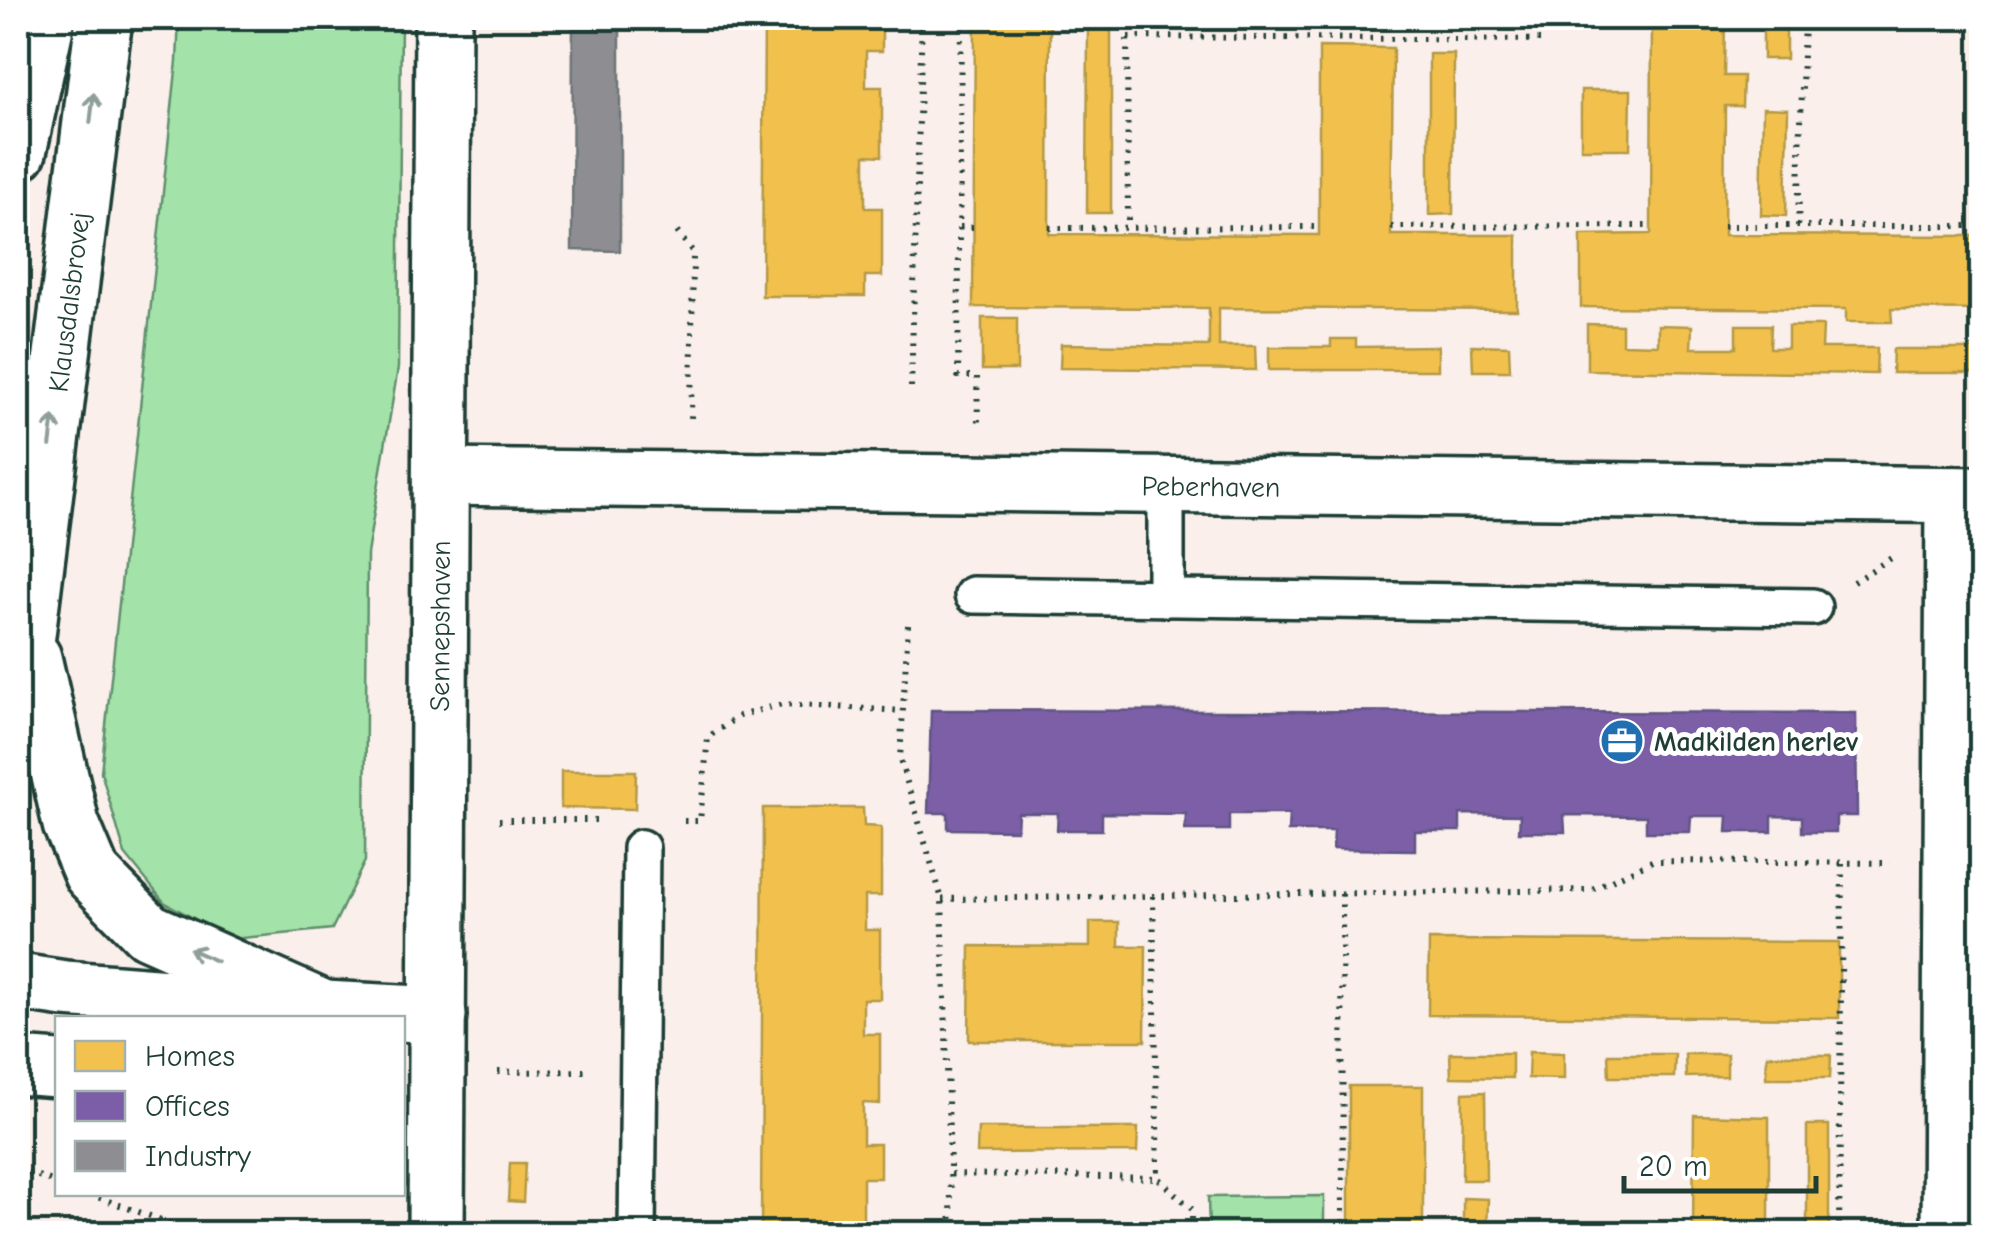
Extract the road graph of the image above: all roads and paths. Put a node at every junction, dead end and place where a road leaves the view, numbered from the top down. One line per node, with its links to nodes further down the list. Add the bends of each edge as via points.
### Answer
1 (48, 18): 10 (street)
2 (104, 18): 32 (street, Klausdalsbrovej, one-way to 2)
3 (442, 18): 23 (street, Sennepshaven)
4 (922, 18): 22 (path)
5 (960, 18): 16 (path)
6 (1128, 18): 8 (path)
7 (1804, 18): 14 (path)
8 (1128, 38): 9 (path); 20 (path)
9 (1548, 40)
10 (18, 152)
11 (1318, 226): 20 (path)
12 (1651, 226): 18 (path)
13 (1724, 226): 14 (path)
14 (1798, 226): 15 (path)
15 (1982, 226)
16 (960, 227): 17 (path); 25 (path, via 958,376 978,376)
17 (974, 227)
18 (1392, 227)
19 (1048, 228): 20 (path)
20 (1128, 228)
21 (677, 232): 24 (path, via 694,252)
22 (910, 387)
23 (441, 477): 24 (street, Peberhaven); 35 (street, Sennepshaven)
24 (690, 480): 25 (street, Peberhaven)
25 (979, 483): 26 (street, Peberhaven)
26 (1166, 486): 27 (street, Peberhaven); 29 (lane)
27 (1963, 503): 30 (path); 51 (street)
28 (973, 595): 29 (lane)
29 (1166, 598): 30 (lane)
30 (1813, 607)
31 (908, 625): 34 (path)
32 (27, 632): 33 (street, Klausdalsbrovej); 45 (street, one-way to 32, via 148,931 92,874 71,824)
33 (18, 707)
34 (903, 711): 37 (path, via 782,704 739,716 708,738 700,821); 43 (path, via 900,760)
35 (439, 819): 36 (path); 46 (street, Sennepshaven)
36 (609, 820)
37 (682, 821)
38 (641, 848): 49 (lane)
39 (1842, 863): 40 (path); 41 (path, via 1652,861 1590,890); 63 (path)
40 (1892, 863)
41 (1342, 894): 42 (path); 62 (path)
42 (1153, 896): 43 (path); 54 (path)
43 (942, 899): 53 (path)
44 (18, 982): 45 (street)
45 (324, 1010): 46 (street)
46 (438, 1015): 50 (street, Sennepshaven)
47 (18, 1066): 48 (street)
48 (55, 1069)
49 (638, 1071): 50 (path); 59 (lane)
50 (425, 1090): 58 (street, Sennepshaven)
51 (1966, 1160): 64 (street)
52 (18, 1169): 55 (path)
53 (951, 1174): 54 (path); 60 (path)
54 (1158, 1178): 61 (path, via 1192,1210)
55 (55, 1181)
56 (96, 1196): 57 (path)
57 (200, 1234)
58 (436, 1234)
59 (637, 1234)
60 (952, 1234)
61 (1192, 1234)
62 (1343, 1234)
63 (1840, 1234)
64 (1950, 1234)

